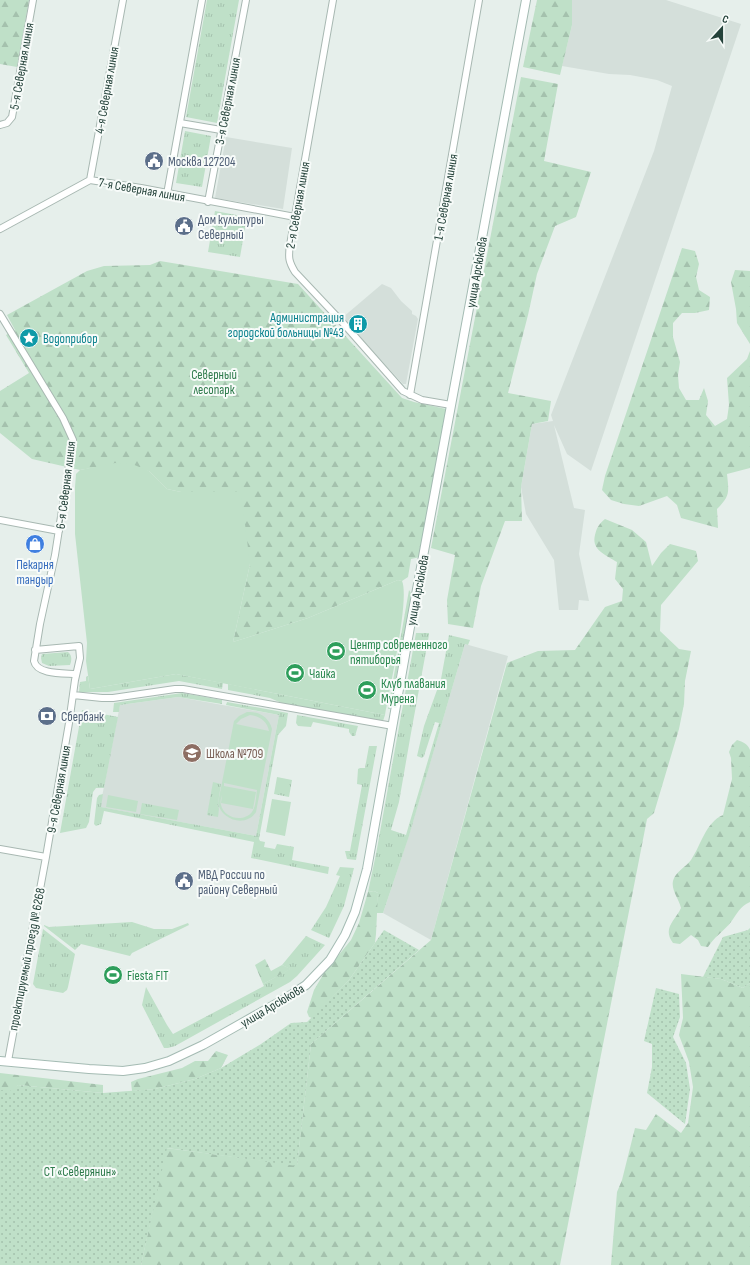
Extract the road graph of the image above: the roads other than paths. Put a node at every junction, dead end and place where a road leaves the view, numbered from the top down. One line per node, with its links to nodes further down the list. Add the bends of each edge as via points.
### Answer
1 (33, 0): 9 (street, 5-я Северная линия, via 12,117 7,124)
2 (123, 0): 11 (street, 4-я Северная линия)
3 (202, 0): 8 (street)
4 (246, 0): 10 (street, 3-я Северная линия)
5 (333, 0): 14 (street, 2-я Северная линия)
6 (479, 0): 17 (street, 1-я Северная линия)
7 (526, 0): 18 (street, улица Арсюкова)
8 (180, 123): 10 (street); 12 (street)
9 (0, 125)
10 (221, 130): 13 (street, 3-я Северная линия)
11 (90, 180): 12 (street, 7-я Северная линия); 15 (street, 7-я Северная линия)
12 (167, 194): 13 (street, 7-я Северная линия)
13 (208, 202): 14 (street, 7-я Северная линия)
14 (294, 217): 17 (street, 2-я Северная линия, via 288,256 295,272 402,391)
15 (0, 229)
16 (0, 314): 20 (street, 6-я Северная линия, via 63,418 73,440)
17 (410, 395): 18 (street, 2-я Северная линия, via 422,400)
18 (451, 405): 24 (street, улица Арсюкова)
19 (0, 520): 20 (street)
20 (59, 530): 21 (street, 6-я Северная линия)
21 (35, 650): 22 (street, 6-я Северная линия, via 34,661 38,669); 22 (street, via 79,646 80,658)
22 (76, 674): 23 (street, 9-я Северная линия)
23 (73, 695): 24 (street, via 113,698 183,689); 26 (street, 9-я Северная линия)
24 (393, 726): 27 (street, улица Арсюкова, via 367,868 355,912 339,947 306,985 288,998 203,1045 158,1065 135,1070 107,1071)
25 (0, 849): 26 (street)
26 (46, 857): 27 (street, проектируемый проезд № 6268)
27 (4, 1061)

